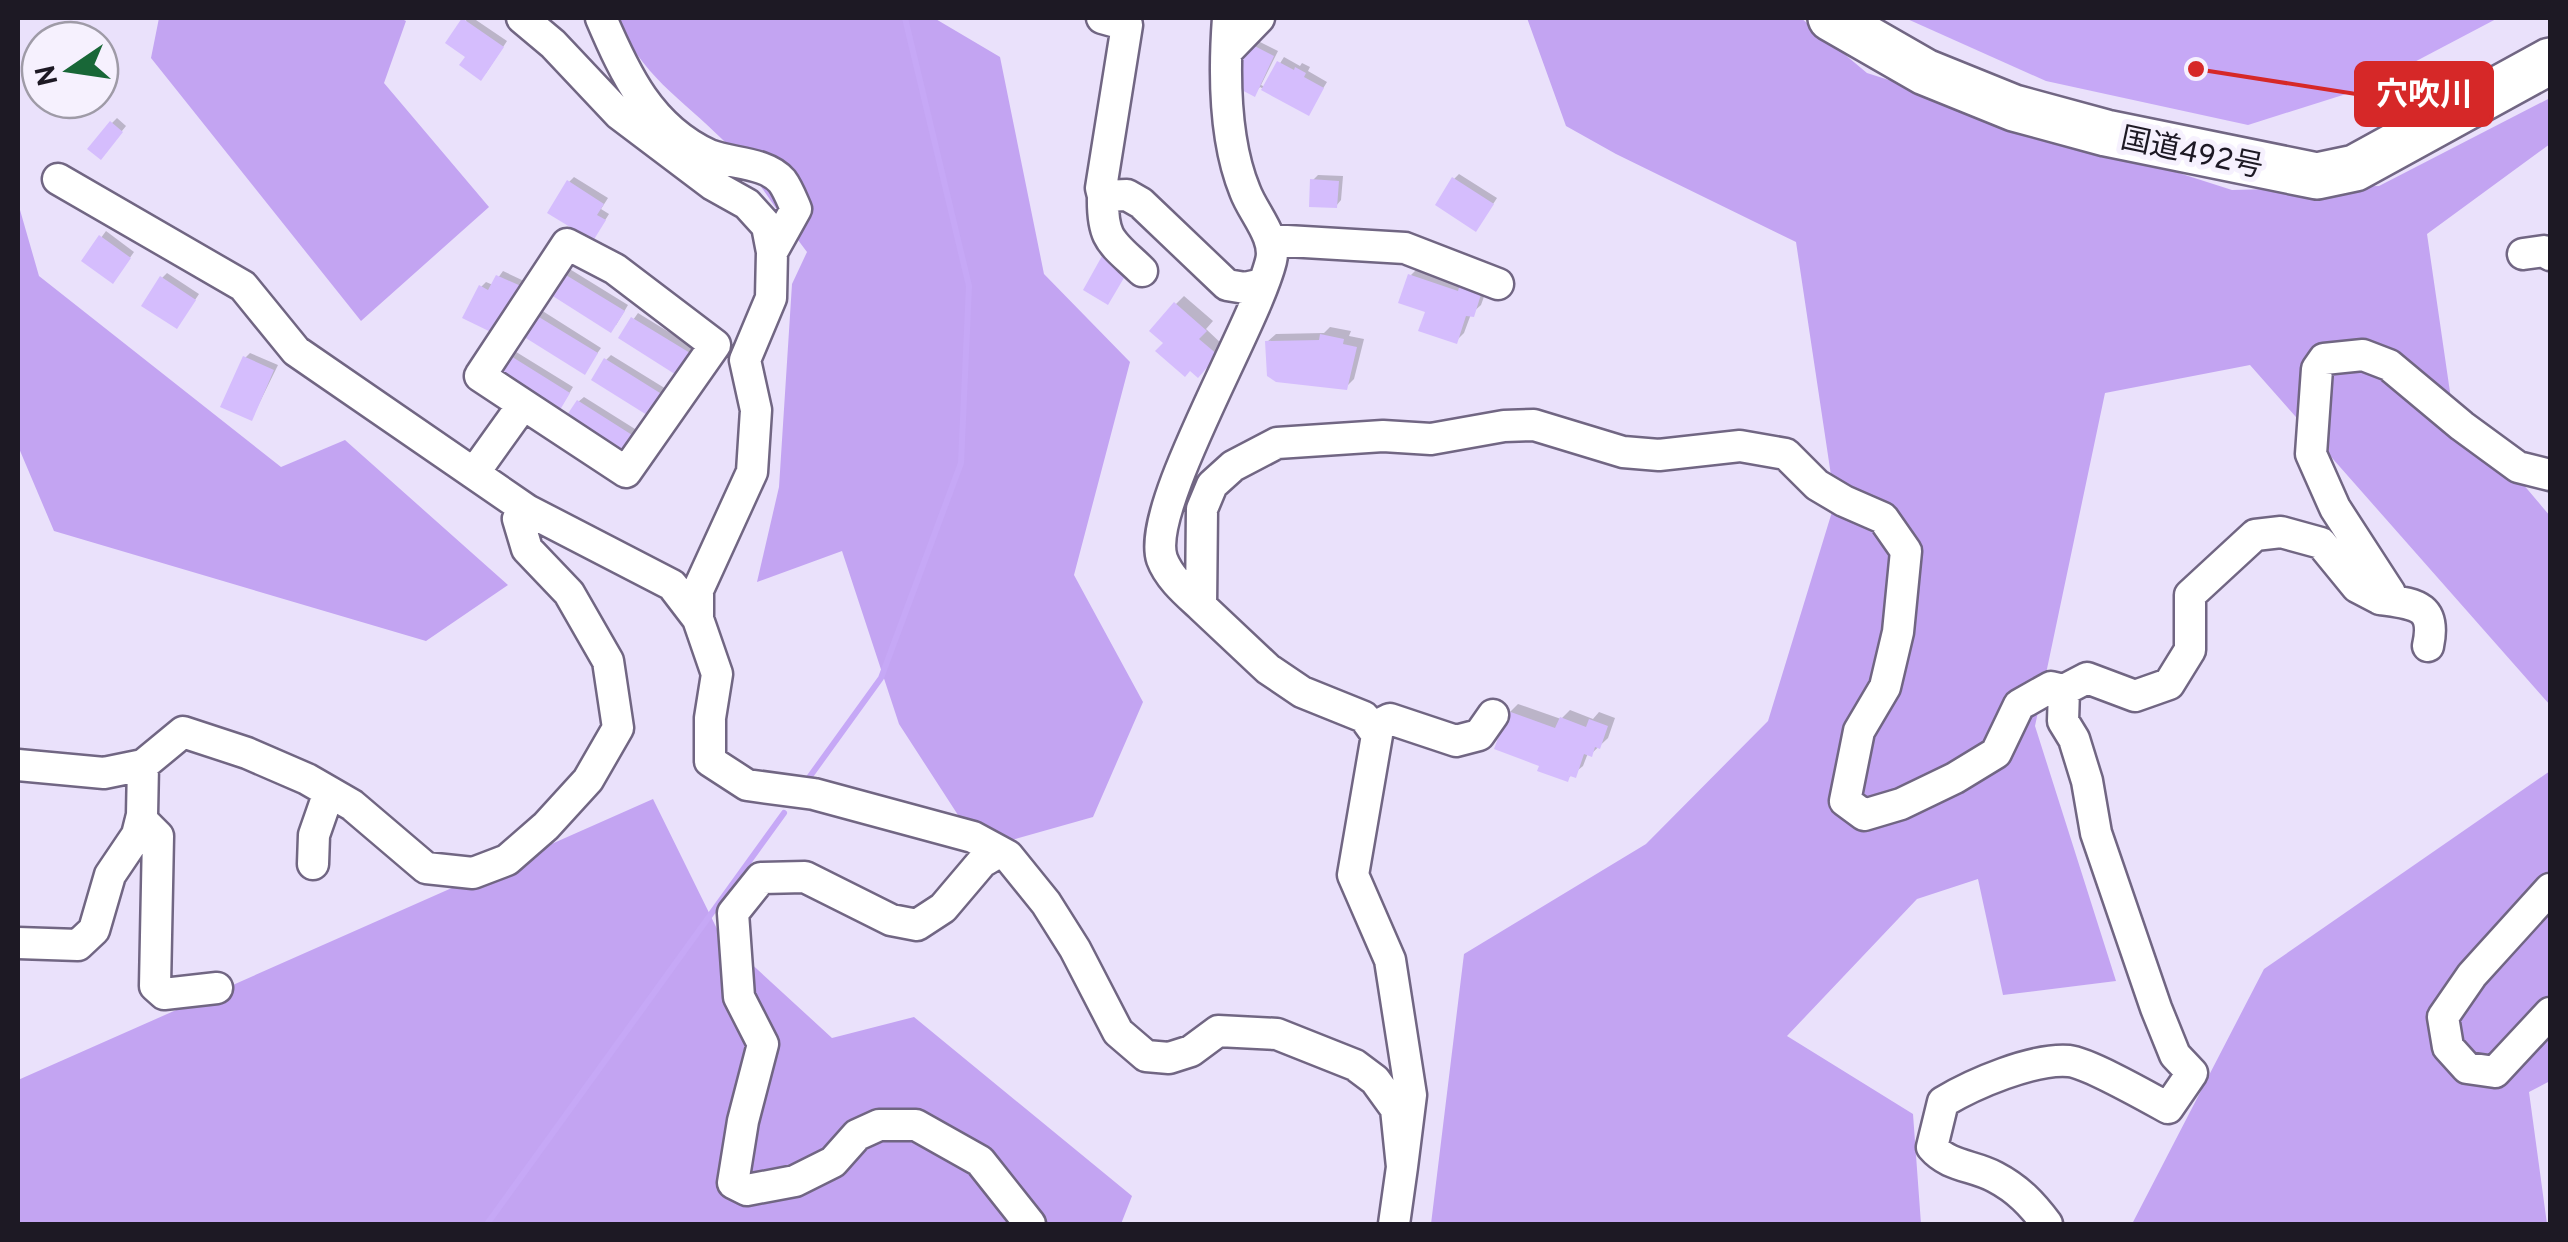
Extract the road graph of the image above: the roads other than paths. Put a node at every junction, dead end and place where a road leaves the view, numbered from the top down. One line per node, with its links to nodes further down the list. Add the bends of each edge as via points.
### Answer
1 (522, 18): 12 (street, via 619,114 747,204 767,226)
2 (601, 18): 12 (street, via 628,79 672,130 709,155 780,179 796,209)
3 (1102, 18): 10 (street, via 1127,26)
4 (1228, 18): 7 (street)
5 (1260, 18): 7 (street)
6 (1830, 18): 8 (highway, 国道492号, via 1925,72 2014,108 2106,134 2317,176 2355,168)
7 (1228, 50): 11 (street, via 1233,144 1244,189)
8 (2550, 60)
9 (58, 179): 17 (street, via 243,286 296,351)
10 (1103, 196): 13 (street, via 1108,238); 14 (street, via 1126,195 1141,203 1227,284)
11 (1270, 240): 14 (street); 15 (street, via 1405,248)
12 (772, 252): 22 (street, via 771,298 745,360 756,410 752,472 698,590)
13 (1142, 271)
14 (1263, 284): 21 (street, via 1165,514 1163,560)
15 (1498, 284)
16 (522, 406): 16 (street, via 480,376 566,244 615,269 715,344 626,472); 17 (street)
17 (474, 473): 19 (street)
18 (2550, 475): 20 (street, via 2518,467 2389,365 2364,355 2324,359 2311,454 2334,508 2390,592)
19 (527, 510): 22 (street, via 672,585); 29 (street, via 518,520 527,549 569,592 608,661 618,728 588,780 507,860 473,873 426,868)
20 (2380, 598): 23 (street, via 2425,611 2432,628); 24 (street, via 2357,587 2321,543 2281,532 2255,535 2190,595 2190,650 2169,684 2135,696 2087,678)
21 (1201, 606): 24 (street, via 1202,510 1212,485 1277,442 1430,439 1534,424 1623,452 1740,446 1786,454 1816,485 1884,518 1906,551 1906,570 1885,687 1859,731 1844,801 1864,814 1901,804 1969,770 1996,752 2019,705 2051,687); 26 (street, via 1268,669 1302,692 1364,717)
22 (698, 619): 31 (street, via 717,674 710,761 747,785 814,794 973,837)
23 (2428, 646)
24 (2064, 690): 40 (street, via 2064,721 2087,782 2096,832 2156,1008 2175,1055 2192,1074 2168,1108 2070,1061 1974,1084 1944,1102 1932,1148 1942,1159 1994,1176 2027,1198)
25 (1493, 714): 26 (street, via 1480,734 1456,740 1390,720)
26 (1372, 728): 37 (street, via 1374,770 1354,875 1390,960 1412,1095)
27 (143, 764): 28 (street, via 104,773); 29 (street, via 183,732); 30 (street)
28 (18, 765)
29 (330, 792): 32 (street, via 314,836)
30 (141, 819): 34 (street, via 110,875 94,930 78,945); 35 (street, via 158,836 155,986 164,994)
31 (998, 852): 37 (street, via 1046,904 1118,1032 1146,1056 1190,1051 1218,1031 1277,1034 1355,1065 1376,1080 1396,1109); 38 (street, via 944,908 918,924 891,920 805,877 761,878 733,913 739,997 763,1044 732,1183 747,1190 795,1181 833,1162 857,1136 879,1125 916,1124 980,1161)
32 (313, 864)
33 (2550, 890): 36 (street, via 2443,1017 2448,1047 2467,1068 2495,1072)
34 (18, 943)
35 (217, 988)
36 (2550, 1013)
37 (1402, 1167): 39 (street)
38 (1030, 1224)
39 (1394, 1224)
40 (2047, 1224)

